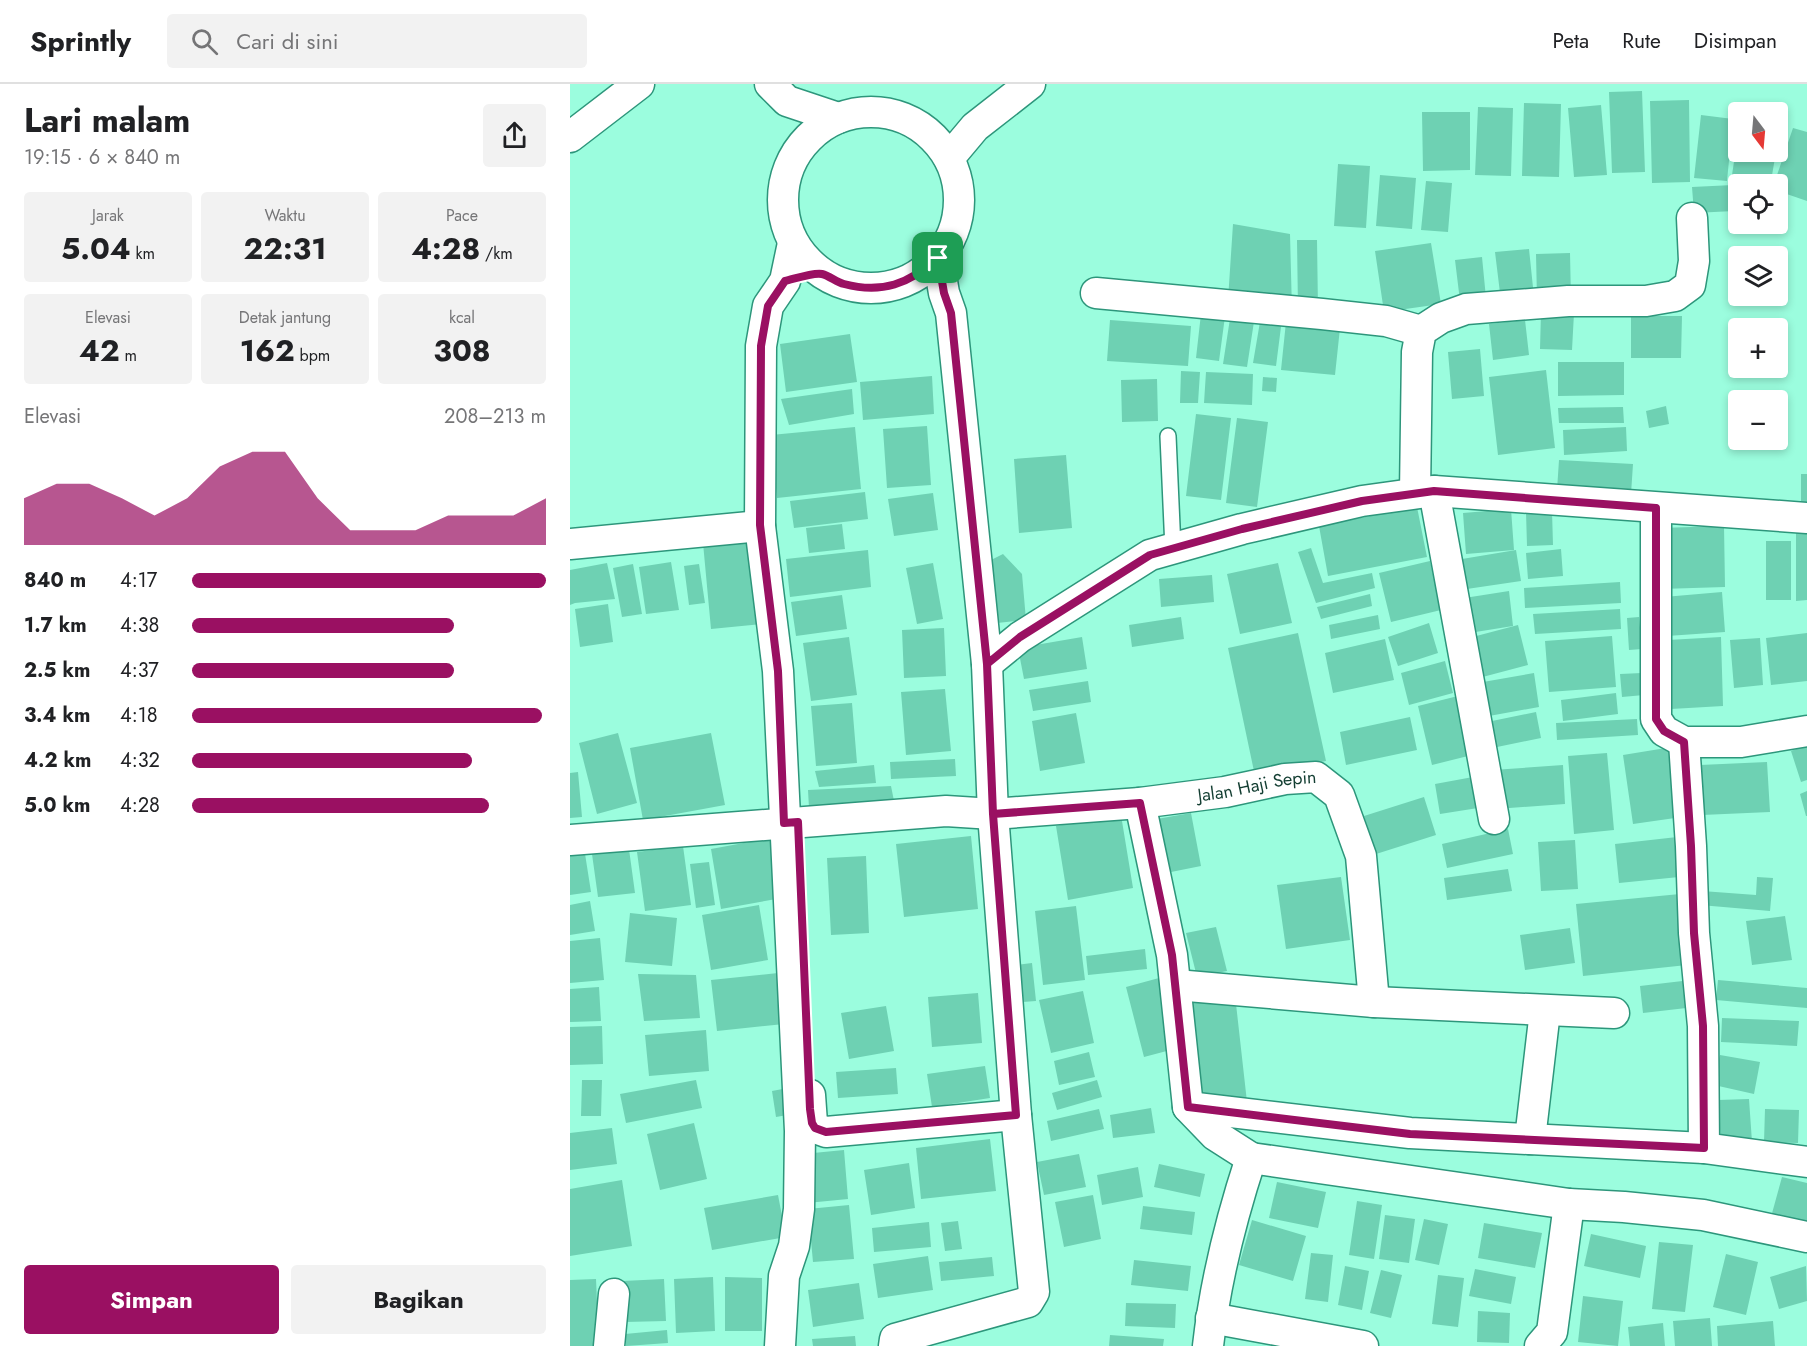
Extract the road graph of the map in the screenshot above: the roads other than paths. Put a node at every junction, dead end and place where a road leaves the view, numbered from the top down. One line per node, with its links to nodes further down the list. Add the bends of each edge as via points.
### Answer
1 (639, 84): 5 (street)
2 (1030, 84): 6 (street)
3 (779, 92): 4 (street); 7 (street)
4 (838, 118): 6 (street, via 859,112 901,117 921,126); 7 (street, via 819,128)
5 (570, 137)
6 (943, 149): 10 (street, via 957,178 958,220 950,240)
7 (798, 150): 9 (street, via 784,180 782,201 784,223)
8 (1692, 218): 14 (street, via 1694,261 1690,285 1675,296 1646,301 1568,301 1466,309 1441,318)
9 (793, 243): 11 (street); 12 (street)
10 (930, 265): 11 (street, via 903,282 883,288 861,288); 22 (street, via 951,313)
11 (821, 274): 12 (street)
12 (785, 281): 19 (street, via 768,306 761,346)
13 (1096, 293): 14 (street, via 1386,321)
14 (1421, 332): 16 (street, via 1417,352)
15 (1168, 436): 21 (lane)
16 (1424, 492): 17 (street); 21 (street, via 1362,501); 27 (street)
17 (1656, 508): 18 (street); 24 (street, via 1656,719 1664,731)
18 (1807, 518)
19 (760, 525): 20 (street); 28 (street)
20 (570, 544)
21 (1173, 549): 22 (street, via 1150,555 1101,585 1020,637)
22 (987, 664): 26 (street)
23 (1807, 731): 24 (street, via 1741,742)
24 (1684, 742): 37 (street, via 1703,1026)
25 (1140, 803): 26 (street, Jalan Haji Sepin); 30 (street); 31 (street, Jalan Haji Sepin, via 1316,777 1340,795 1361,856)
26 (993, 814): 28 (street, Jalan Haji Sepin, via 946,811); 35 (street)
27 (1494, 819)
28 (791, 823): 29 (street, Jalan Haji Sepin); 35 (street, via 810,1109 815,1128 826,1132); 47 (street, via 799,1209 794,1246 784,1276)
29 (570, 840)
30 (1176, 985): 31 (street); 34 (street)
31 (1374, 1002): 32 (street)
32 (1545, 1011): 33 (street); 36 (street)
33 (1614, 1013)
34 (1188, 1107): 36 (street, via 1410,1134); 38 (street, via 1215,1135)
35 (1016, 1115): 44 (street, via 1034,1292 1028,1302)
36 (1530, 1139): 37 (street)
37 (1704, 1148): 39 (street)
38 (1251, 1158): 40 (street); 43 (street, via 1238,1199)
39 (1807, 1162)
40 (1569, 1204): 41 (street, via 1702,1215); 50 (street, via 1552,1332)
41 (1807, 1237)
42 (614, 1294): 46 (street)
43 (1210, 1332): 45 (street)
44 (959, 1333): 48 (street, via 895,1339)
45 (1289, 1339): 49 (street)
46 (609, 1346)
47 (780, 1346)
48 (894, 1346)
49 (1363, 1346)
50 (1540, 1346)

